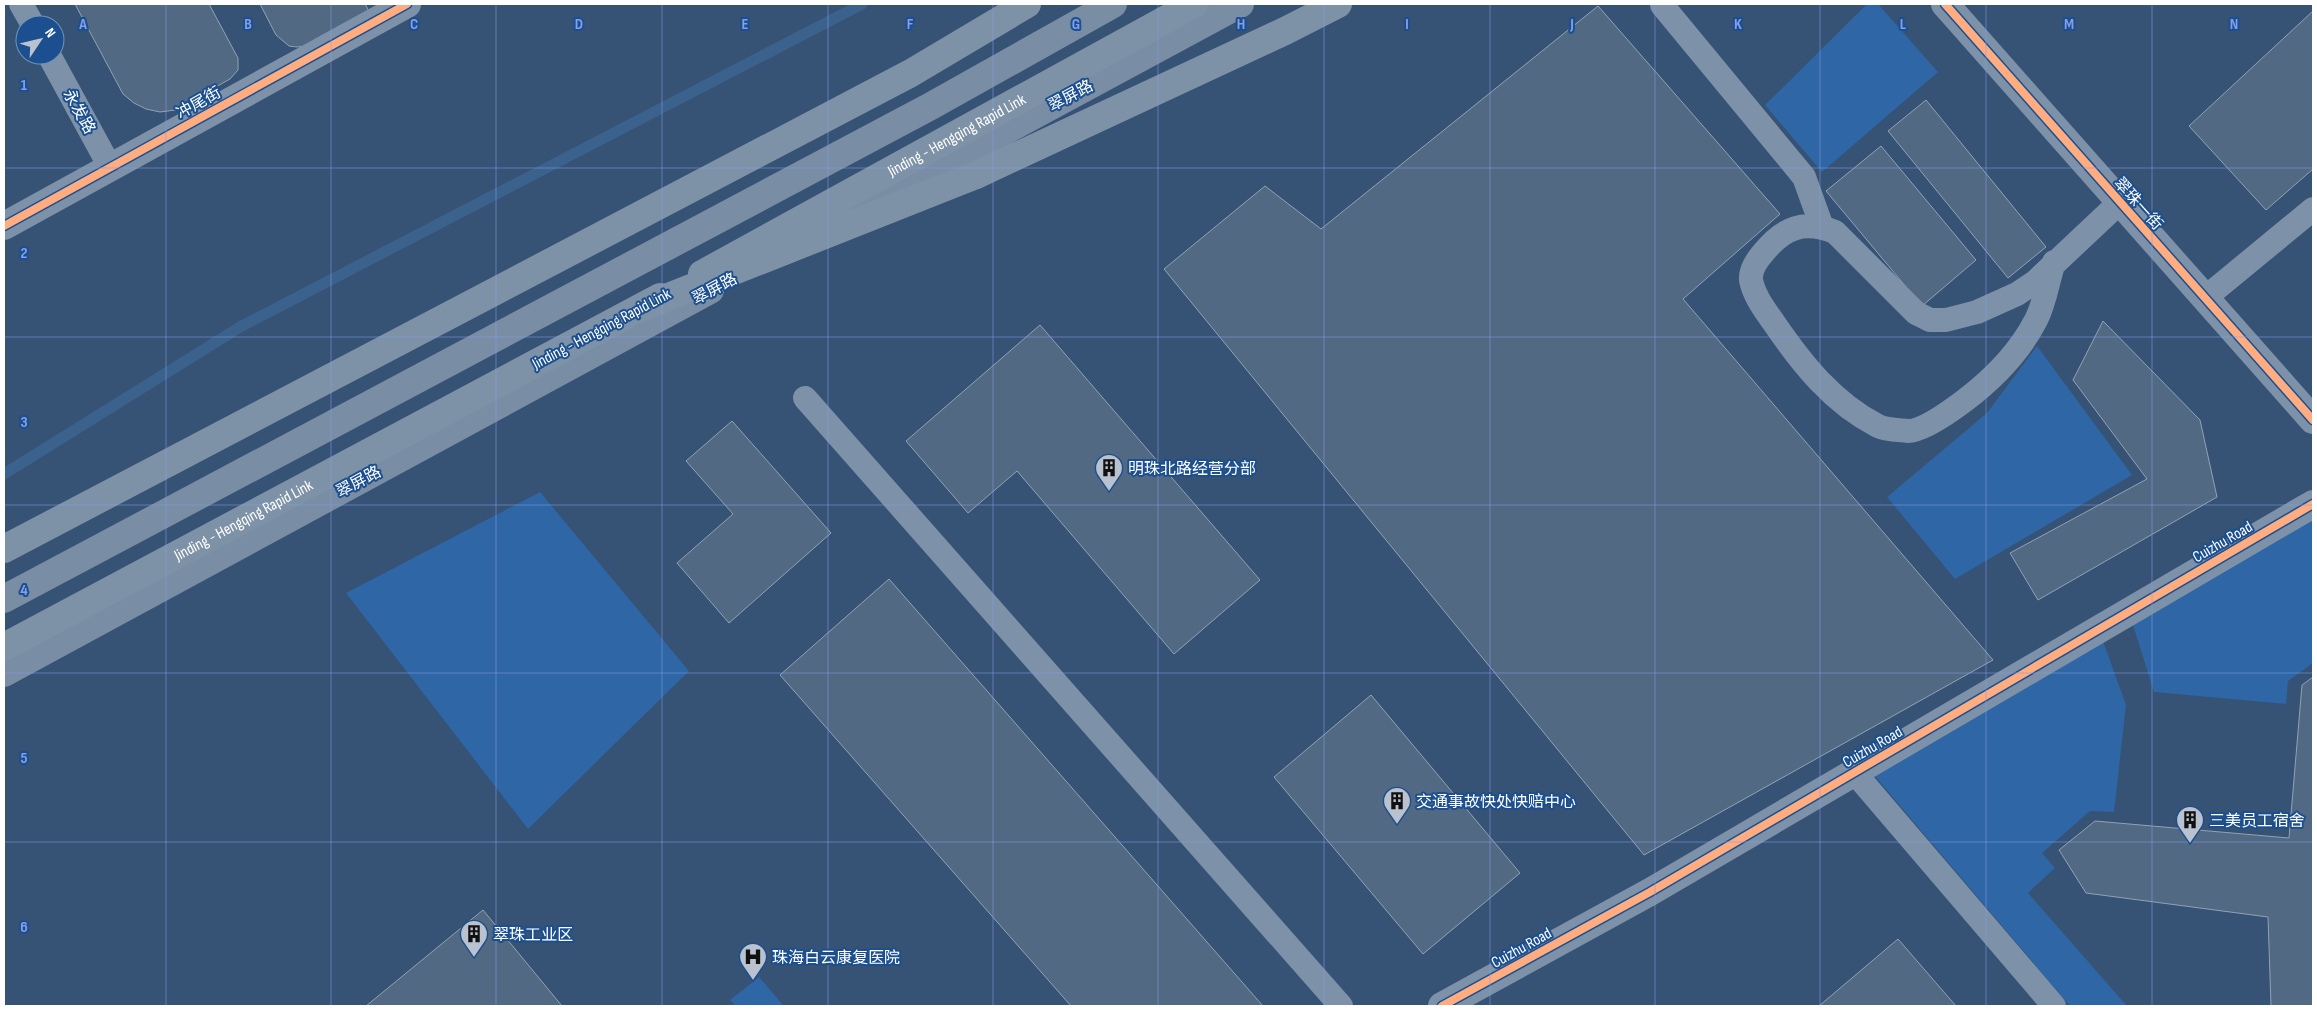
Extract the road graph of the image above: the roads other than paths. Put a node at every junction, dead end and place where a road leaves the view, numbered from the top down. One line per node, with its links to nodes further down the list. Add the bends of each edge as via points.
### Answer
1 (407, 4): 10 (street, 冲尾街)
2 (1027, 4): 21 (highway, via 910,73)
3 (1113, 4): 22 (main road, via 931,106)
4 (1194, 4): 17 (highway, Jinding - Hengqing Rapid Link, bridge)
5 (1240, 4): 24 (main road, 翠屏路)
6 (1338, 4): 17 (highway, bridge, via 976,175)
7 (1945, 4): 11 (street, 翠珠一街)
8 (1662, 5): 14 (lane, via 1804,177)
9 (55, 65): 10 (lane, 永发路)
10 (110, 166): 13 (street, 冲尾街)
11 (2120, 202): 15 (lane); 16 (street, 翠珠一街)
12 (2313, 209): 16 (lane)
13 (4, 226)
14 (1822, 227): 15 (lane, via 1835,232 1916,313 1930,320 1946,320 1997,304 2035,282); 15 (lane, via 1789,229 1776,238 1757,260 1752,272 1753,287 1773,322 1819,381 1845,405 1880,427 1910,431 1942,417 1990,380 2010,359 2037,319)
15 (2054, 262)
16 (2205, 298): 19 (street, 翠珠一街)
17 (638, 309): 23 (highway, Jinding - Hengqing Rapid Link)
18 (805, 398): 26 (lane)
19 (2313, 420)
20 (2313, 504): 25 (street, Cuizhu Road)
21 (4, 549)
22 (4, 598)
23 (4, 647)
24 (4, 673)
25 (1854, 772): 27 (street, Cuizhu Road, via 1650,892); 28 (lane)
26 (1341, 1006)
27 (1442, 1006)
28 (2054, 1006)

